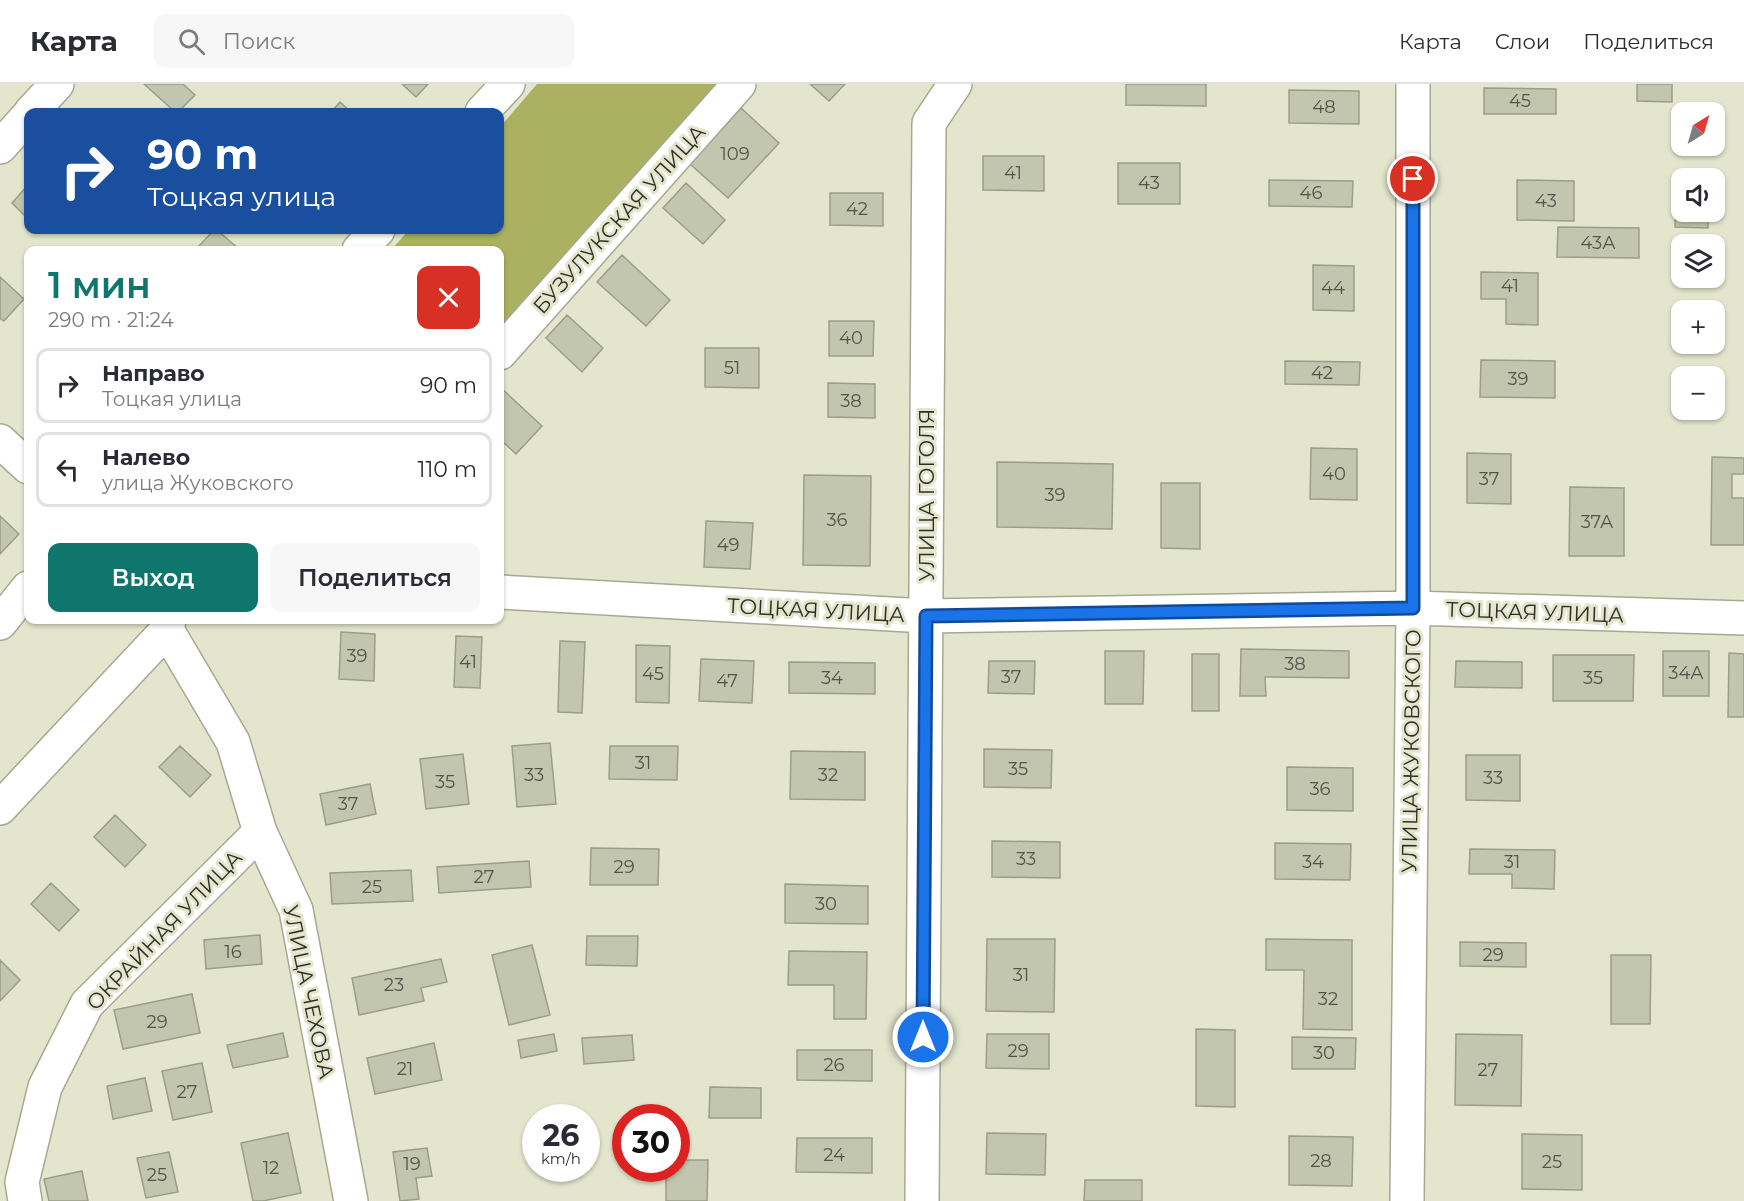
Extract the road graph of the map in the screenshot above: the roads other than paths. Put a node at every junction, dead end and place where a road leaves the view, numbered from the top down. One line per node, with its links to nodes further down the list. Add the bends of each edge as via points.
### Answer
1 (57, 84): 6 (street)
2 (508, 84): 7 (street)
3 (740, 84): 12 (street, БУЗУЛУКСКАЯ УЛИЦА)
4 (955, 84): 18 (street, УЛИЦА ГОГОЛЯ, via 929,123)
5 (1413, 84): 17 (street, УЛИЦА ЖУКОВСКОГО)
6 (35, 108)
7 (486, 108)
8 (24, 121): 9 (street)
9 (0, 147)
10 (374, 234): 11 (street)
11 (363, 246)
12 (504, 349)
13 (0, 441): 14 (street)
14 (24, 463)
15 (504, 592): 18 (street, ТОЦКАЯ УЛИЦА)
16 (24, 593): 20 (street)
17 (1413, 608): 18 (street, ТОЦКАЯ УЛИЦА); 19 (street, ТОЦКАЯ УЛИЦА); 27 (street, УЛИЦА ЖУКОВСКОГО)
18 (926, 616): 26 (street, УЛИЦА ГОГОЛЯ)
19 (1744, 618)
20 (0, 623)
21 (168, 625): 22 (street); 23 (street, УЛИЦА ЧЕХОВА, via 233,742)
22 (0, 808)
23 (260, 832): 24 (street, ОКРАЙНАЯ УЛИЦА, via 87,1004 45,1087 22,1182); 25 (street, УЛИЦА ЧЕХОВА, via 296,910)
24 (25, 1201)
25 (351, 1201)
26 (922, 1201)
27 (1407, 1201)

